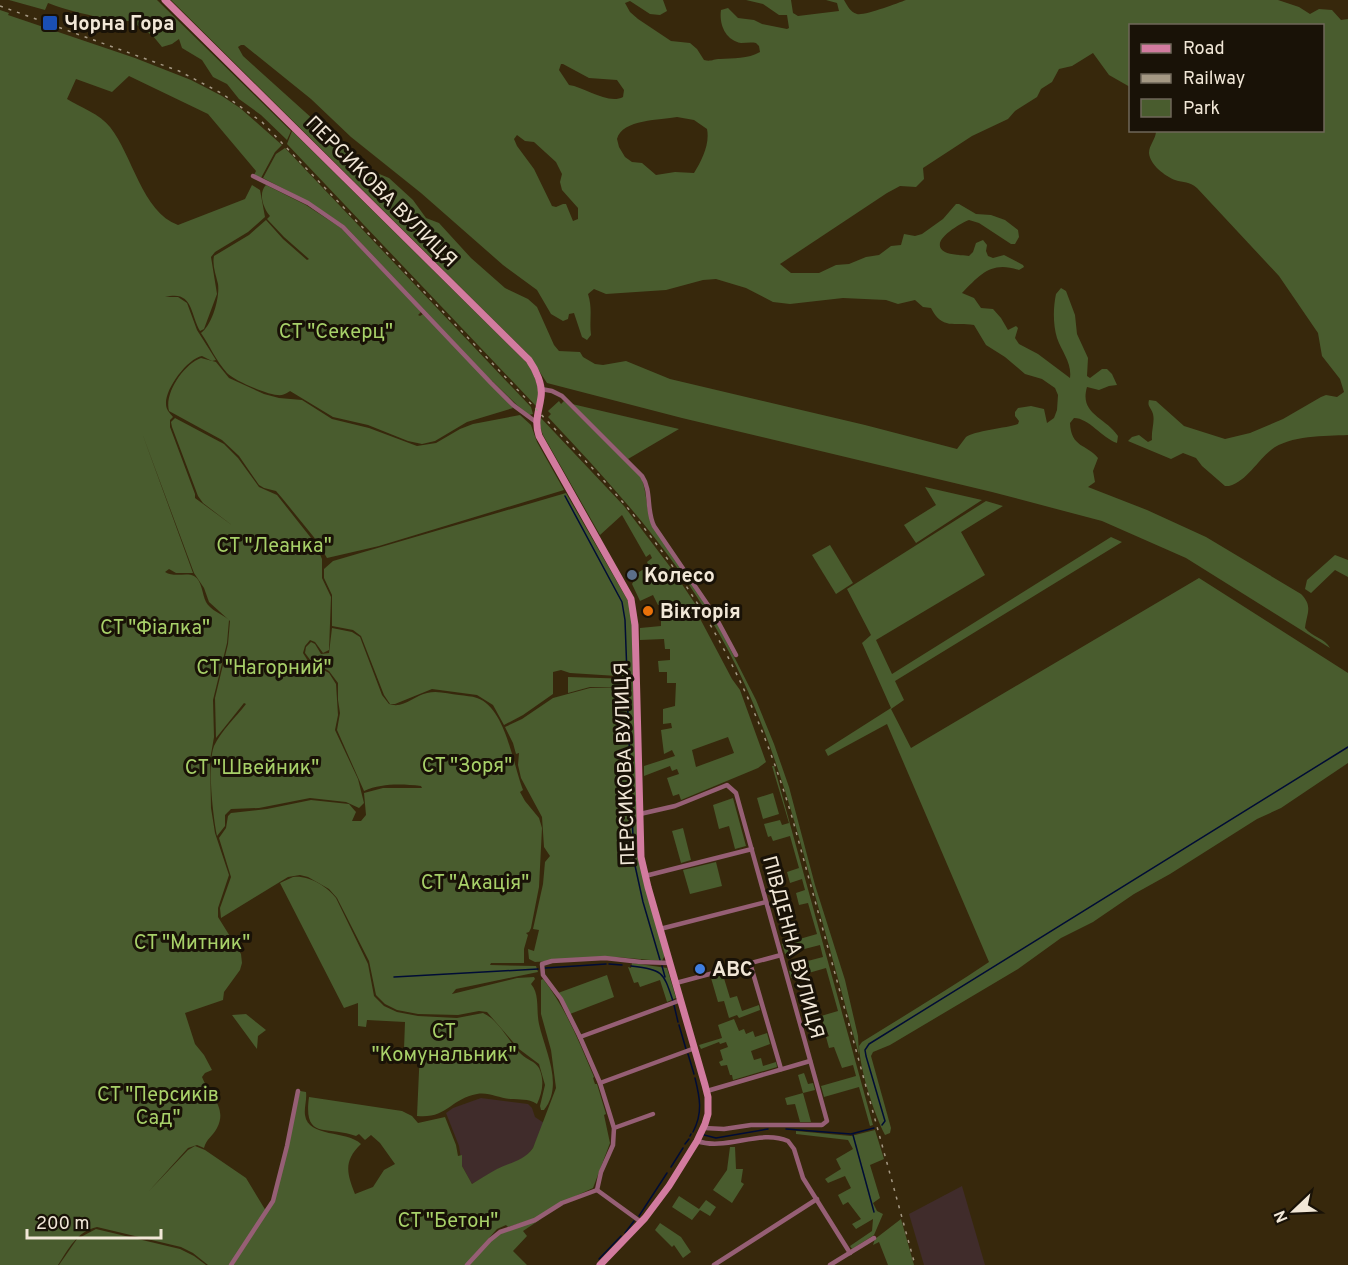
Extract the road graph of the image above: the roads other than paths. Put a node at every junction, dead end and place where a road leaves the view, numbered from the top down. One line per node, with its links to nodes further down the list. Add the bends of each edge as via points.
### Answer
1 (165, 0): 3 (main road, ПЕРСИКОВА ВУЛИЦЯ, via 526,356)
2 (253, 176): 4 (street, via 308,203 343,227 513,405)
3 (541, 389): 4 (main road, ПЕРСИКОВА ВУЛИЦЯ); 5 (street, via 562,396 642,476 654,526 714,614)
4 (536, 422): 6 (main road, ПЕРСИКОВА ВУЛИЦЯ, via 541,441 633,605)
5 (736, 654)
6 (639, 814): 7 (street, ПІВДЕННА ВУЛИЦЯ, via 675,806 727,785 738,797); 8 (main road, ПЕРСИКОВА ВУЛИЦЯ)
7 (752, 849): 8 (street); 9 (street, ПІВДЕННА ВУЛИЦЯ)
8 (645, 876): 10 (main road, ПЕРСИКОВА ВУЛИЦЯ)
9 (766, 902): 10 (street); 11 (street, ПІВДЕННА ВУЛИЦЯ)
10 (660, 929): 12 (main road, ПЕРСИКОВА ВУЛИЦЯ)
11 (781, 955): 13 (street); 18 (street, ПІВДЕННА ВУЛИЦЯ)
12 (670, 963): 14 (main road, ПЕРСИКОВА ВУЛИЦЯ); 16 (street, via 605,958 542,964 543,975 561,999)
13 (750, 963): 14 (street); 19 (street)
14 (676, 983): 15 (main road, ПЕРСИКОВА ВУЛИЦЯ)
15 (681, 1000): 16 (street); 17 (main road, ПЕРСИКОВА ВУЛИЦЯ)
16 (580, 1037): 20 (street)
17 (695, 1048): 20 (street); 22 (main road, ПЕРСИКОВА ВУЛИЦЯ)
18 (810, 1061): 19 (street); 25 (street, ПІВДЕННА ВУЛИЦЯ, via 827,1121 822,1125)
19 (781, 1069): 22 (street)
20 (600, 1083): 24 (street)
21 (298, 1091): 33 (street, via 273,1201)
22 (708, 1094): 25 (main road, ПЕРСИКОВА ВУЛИЦЯ)
23 (653, 1114): 24 (street)
24 (614, 1128): 27 (street, via 613,1145)
25 (704, 1128): 26 (main road, ПЕРСИКОВА ВУЛИЦЯ)
26 (697, 1141): 28 (street, via 712,1144 785,1140 794,1149 803,1178); 29 (main road, ПЕРСИКОВА ВУЛИЦЯ)
27 (597, 1190): 29 (street); 34 (street, via 496,1235)
28 (817, 1199): 31 (street); 36 (street)
29 (641, 1222): 32 (main road, ПЕРСИКОВА ВУЛИЦЯ)
30 (874, 1238): 31 (street)
31 (850, 1253): 37 (street)
32 (607, 1262): 35 (main road, ПЕРСИКОВА ВУЛИЦЯ)
33 (231, 1265)
34 (467, 1265)
35 (600, 1265)
36 (714, 1265)
37 (830, 1265)

